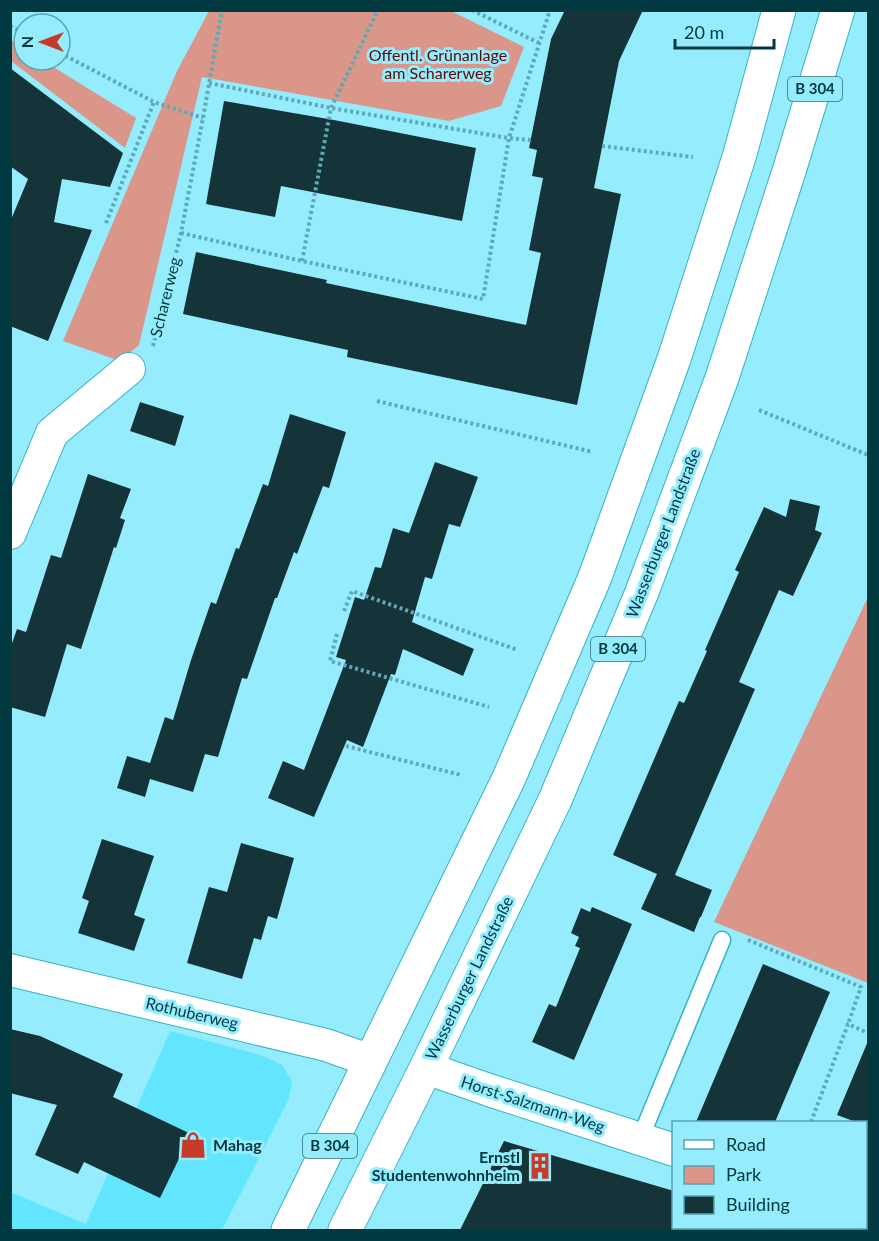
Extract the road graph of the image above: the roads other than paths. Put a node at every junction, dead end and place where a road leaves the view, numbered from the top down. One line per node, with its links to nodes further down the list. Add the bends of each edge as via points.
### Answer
1 (779, 10): 7 (main road, B 304, via 740,154 681,338 595,577 509,778)
2 (838, 10): 8 (main road, Wasserburger Landstraße / B 304, via 722,378 642,592 555,800)
3 (129, 369): 4 (street, via 52,433)
4 (10, 533)
5 (722, 940): 9 (lane)
6 (10, 970): 7 (street, Rothuberweg, via 326,1045)
7 (371, 1061): 11 (main road, B 304)
8 (426, 1068): 9 (street, Horst-Salzmann-Weg); 12 (main road, Wasserburger Landstraße / B 304)
9 (640, 1139): 10 (street, Horst-Salzmann-Weg)
10 (672, 1149)
11 (288, 1230)
12 (345, 1230)

